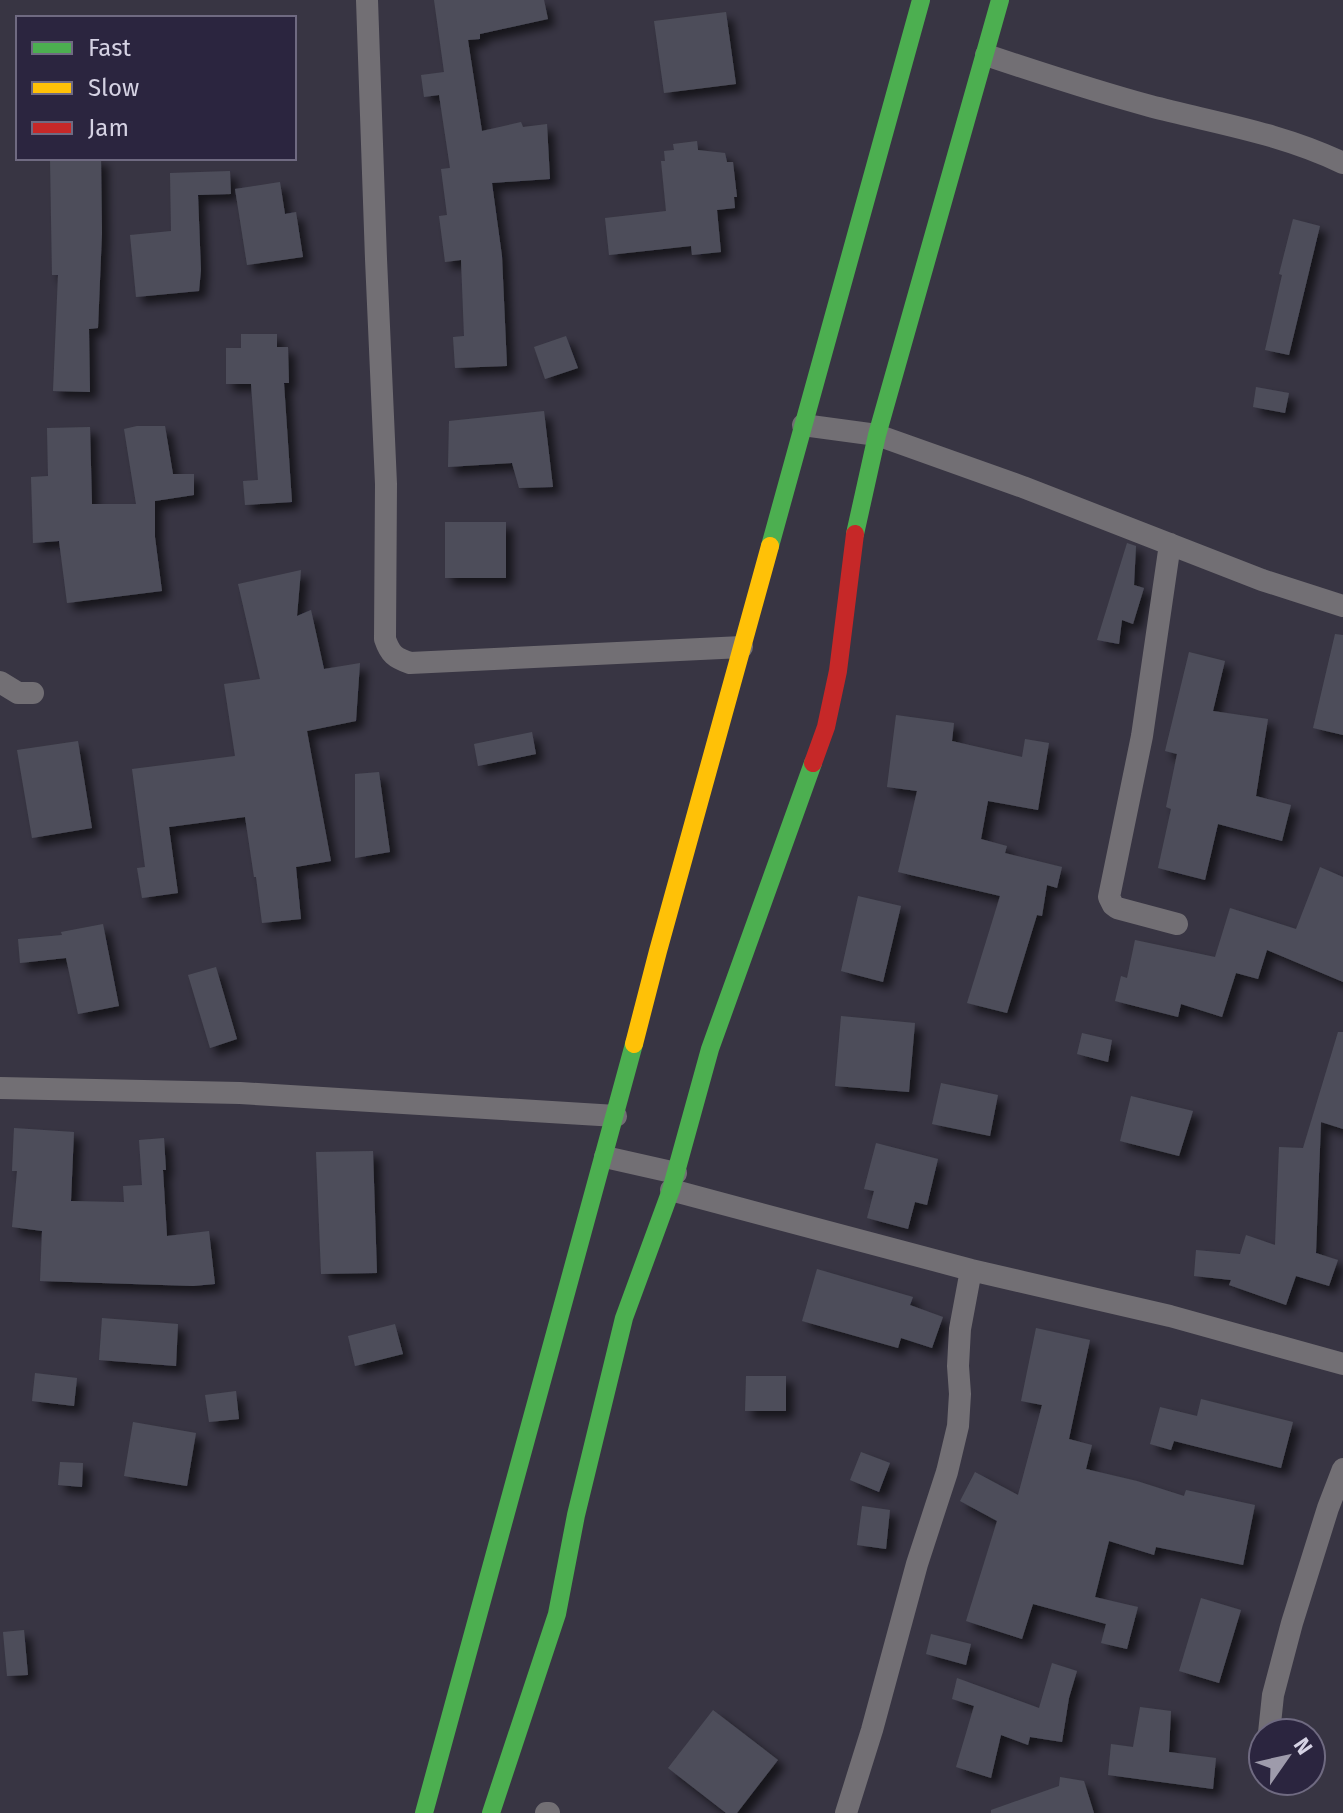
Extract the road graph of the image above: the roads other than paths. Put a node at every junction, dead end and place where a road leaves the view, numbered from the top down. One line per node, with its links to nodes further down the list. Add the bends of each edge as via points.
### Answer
1 (367, 0): 10 (street, via 389,651 410,663)
2 (921, 0): 6 (main road)
3 (1000, 0): 4 (main road)
4 (986, 55): 5 (street, via 1148,105 1280,138); 7 (main road)
5 (1343, 163)
6 (803, 425): 7 (street); 10 (main road)
7 (877, 435): 8 (street); 17 (main road, via 852,547 826,727 710,1049)
8 (1170, 544): 9 (street); 13 (street, via 1142,736 1109,897 1117,908)
9 (1343, 606)
10 (742, 647): 15 (main road)
11 (0, 682): 12 (street, via 18,693)
12 (33, 693)
13 (1177, 924)
14 (0, 1088): 15 (street, via 240,1093)
15 (616, 1116): 16 (main road)
16 (605, 1157): 17 (street); 22 (main road)
17 (673, 1182): 18 (street); 23 (main road, via 624,1318 557,1614)
18 (971, 1270): 19 (street, via 1170,1316); 24 (street, via 960,1329 958,1426)
19 (1343, 1364)
20 (1343, 1469): 21 (street, via 1292,1623)
21 (1271, 1717)
22 (424, 1813)
23 (491, 1813)
24 (846, 1813)

